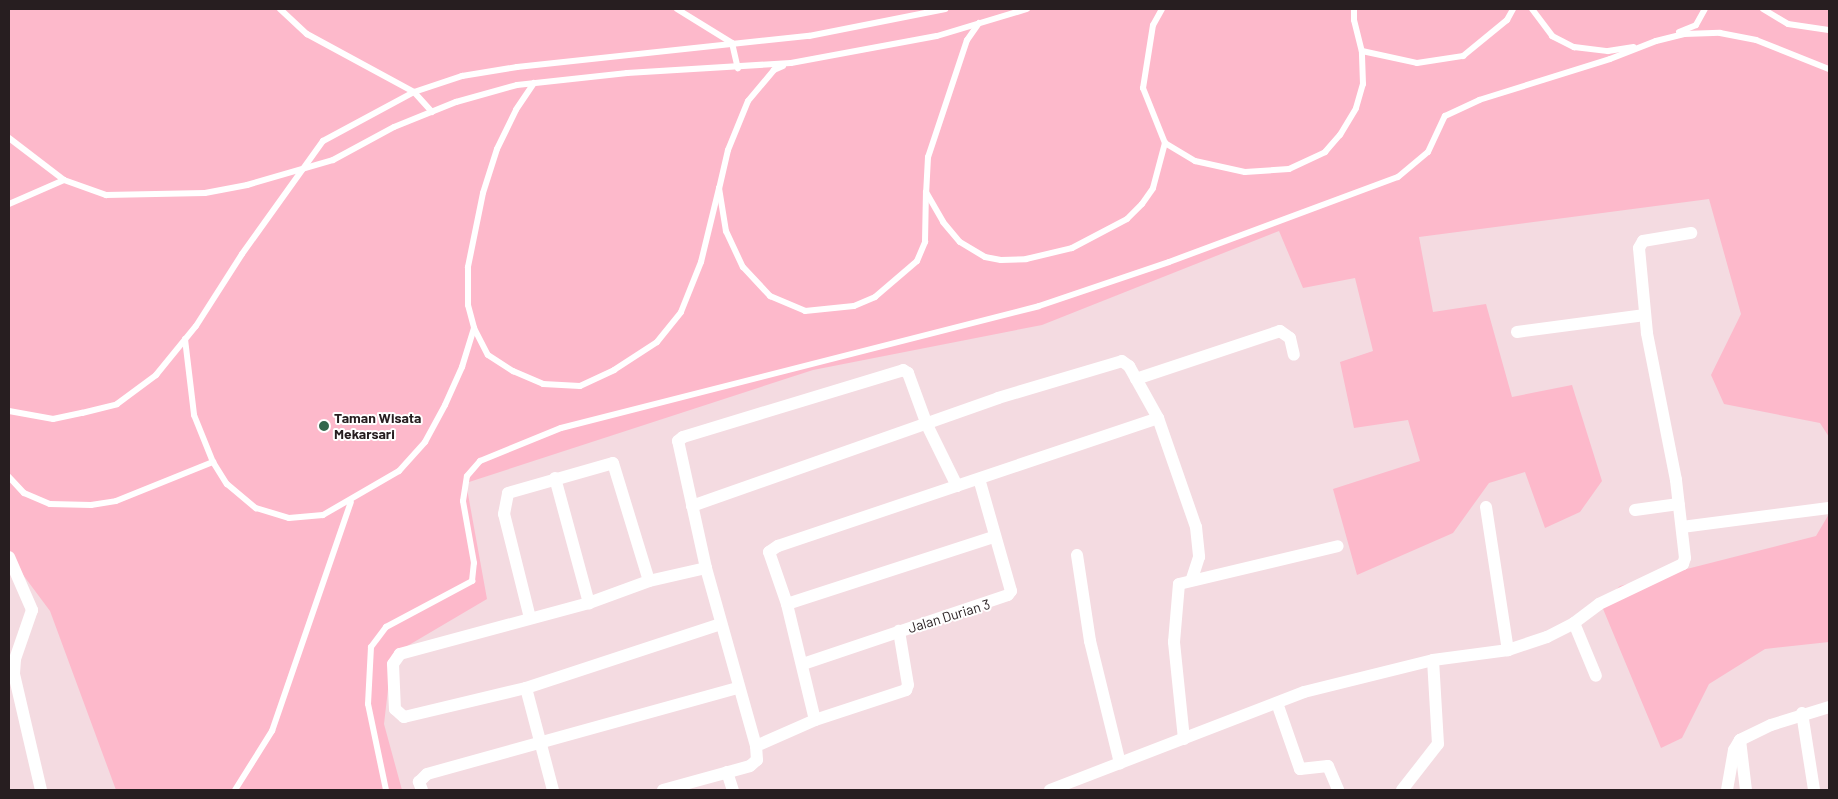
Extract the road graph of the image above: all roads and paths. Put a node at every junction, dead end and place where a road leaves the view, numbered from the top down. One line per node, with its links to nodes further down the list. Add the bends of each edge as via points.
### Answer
1 (280, 9): 19 (lane, via 306,34)
2 (677, 9): 13 (lane)
3 (945, 9): 13 (lane, via 809,36)
4 (1027, 9): 11 (lane)
5 (1162, 9): 22 (lane, via 1153,24 1143,88)
6 (1354, 9): 14 (lane)
7 (1513, 9): 14 (lane, via 1507,20 1463,56 1417,63)
8 (1532, 9): 9 (lane, via 1552,36 1574,47 1608,51 1672,35 1696,25)
9 (1705, 9)
10 (1763, 9): 12 (lane, via 1788,24)
11 (979, 23): 15 (lane, via 937,36); 26 (lane, via 967,40 928,157)
12 (1829, 30)
13 (732, 43): 16 (lane); 19 (lane, via 517,67 462,76)
14 (1362, 51): 22 (lane, via 1363,84 1356,108 1340,135 1324,152 1289,169 1245,172 1195,161)
15 (791, 63): 16 (lane); 25 (lane, via 774,70 748,101 728,150)
16 (738, 68): 18 (lane, via 627,73)
17 (1829, 69): 81 (lane, via 1756,40 1720,33 1684,34 1656,41 1610,59 1479,100 1446,116 1428,152 1398,177 1169,262 1039,306 590,419 480,460 467,476 463,502 474,563 472,580 386,627 371,647 368,704)
18 (534, 83): 20 (lane, via 456,102); 30 (lane, via 497,149 483,193 468,267 468,304)
19 (414, 92): 20 (lane); 23 (lane, via 322,141)
20 (432, 112): 23 (lane, via 394,127 332,160)
21 (9, 138): 24 (lane)
22 (1165, 143): 26 (lane, via 1154,188 1127,220 1072,248 1026,259 985,257 960,242 943,222)
23 (300, 171): 24 (lane, via 205,193 157,196 106,195); 32 (lane)
24 (64, 180): 27 (lane)
25 (719, 188): 26 (lane, via 726,231 743,267 770,296 805,311 854,306 875,297 900,278 917,261 925,242); 30 (lane, via 701,262 681,312 657,342 614,370 580,386 543,384 488,355)
26 (926, 192)
27 (9, 204)
28 (1690, 233): 29 (street, via 1640,244)
29 (1645, 315): 31 (street); 44 (street)
30 (474, 328): 43 (lane, via 462,367 425,442 399,471)
31 (1517, 332)
32 (185, 339): 35 (lane, via 156,375 116,404 53,418); 38 (lane, via 194,415)
33 (1294, 355): 34 (street, via 1290,338 1280,331)
34 (1136, 379): 36 (street); 37 (street, via 1128,363 1120,362 998,398)
35 (9, 410)
36 (1158, 418): 41 (street); 55 (street, via 1196,527 1199,557)
37 (927, 425): 42 (street); 45 (street); 45 (street, via 908,373 902,370 682,437 677,446)
38 (213, 462): 39 (lane, via 116,501 91,505 50,504 24,493); 43 (lane, via 227,484 256,508 289,518 324,515)
39 (9, 477)
40 (555, 478): 56 (street, via 613,463); 57 (street); 59 (street, via 506,496 504,514)
41 (979, 479): 42 (street); 50 (street, Jalan Durian 3)
42 (957, 486): 58 (street, via 772,549 768,556)
43 (351, 502): 80 (lane, via 272,731)
44 (1679, 504): 48 (street); 49 (street)
45 (692, 506): 54 (street)
46 (1486, 507): 63 (street)
47 (1829, 508): 49 (street)
48 (1635, 510)
49 (1682, 527): 60 (street, via 1683,564 1599,604)
50 (993, 537): 58 (street); 62 (street, Jalan Durian 3, via 1011,591 1008,596)
51 (1338, 546): 55 (street)
52 (1077, 555): 77 (street, via 1090,641)
53 (9, 557): 79 (street, via 32,610 15,659 14,674)
54 (706, 568): 56 (street); 61 (street)
55 (1192, 579): 73 (street, via 1179,584 1175,605 1176,668)
56 (649, 581): 57 (street)
57 (589, 603): 59 (street)
58 (787, 604): 65 (street)
59 (530, 618): 67 (street, via 400,654 393,664 395,709 404,716)
60 (1574, 623): 63 (street); 66 (street)
61 (721, 624): 67 (street); 68 (street)
62 (899, 631): 65 (street, Jalan Durian 3); 72 (street, via 908,685 906,690)
63 (1508, 650): 64 (street)
64 (1433, 660): 69 (street, via 1304,692); 88 (street, via 1438,744)
65 (803, 664): 72 (street)
66 (1596, 676)
67 (526, 688): 75 (street)
68 (738, 688): 75 (street); 76 (street)
69 (1277, 703): 73 (street); 87 (street, via 1300,769 1328,766)
70 (1829, 707): 71 (street)
71 (1802, 713): 74 (street); 91 (street)
72 (815, 720): 76 (street)
73 (1184, 739): 77 (street)
74 (1740, 740): 89 (street, via 1734,750); 90 (street)
75 (540, 744): 82 (street, via 427,774 419,782); 83 (street)
76 (756, 746): 78 (street, via 757,760 750,766)
77 (1120, 763): 86 (street)
78 (726, 772): 84 (street); 85 (street)
79 (41, 790)
80 (235, 790)
81 (386, 790)
82 (422, 790)
83 (553, 790)
84 (663, 790)
85 (732, 790)
86 (1050, 790)
87 (1338, 790)
88 (1402, 790)
89 (1727, 790)
90 (1746, 790)
91 (1814, 790)

